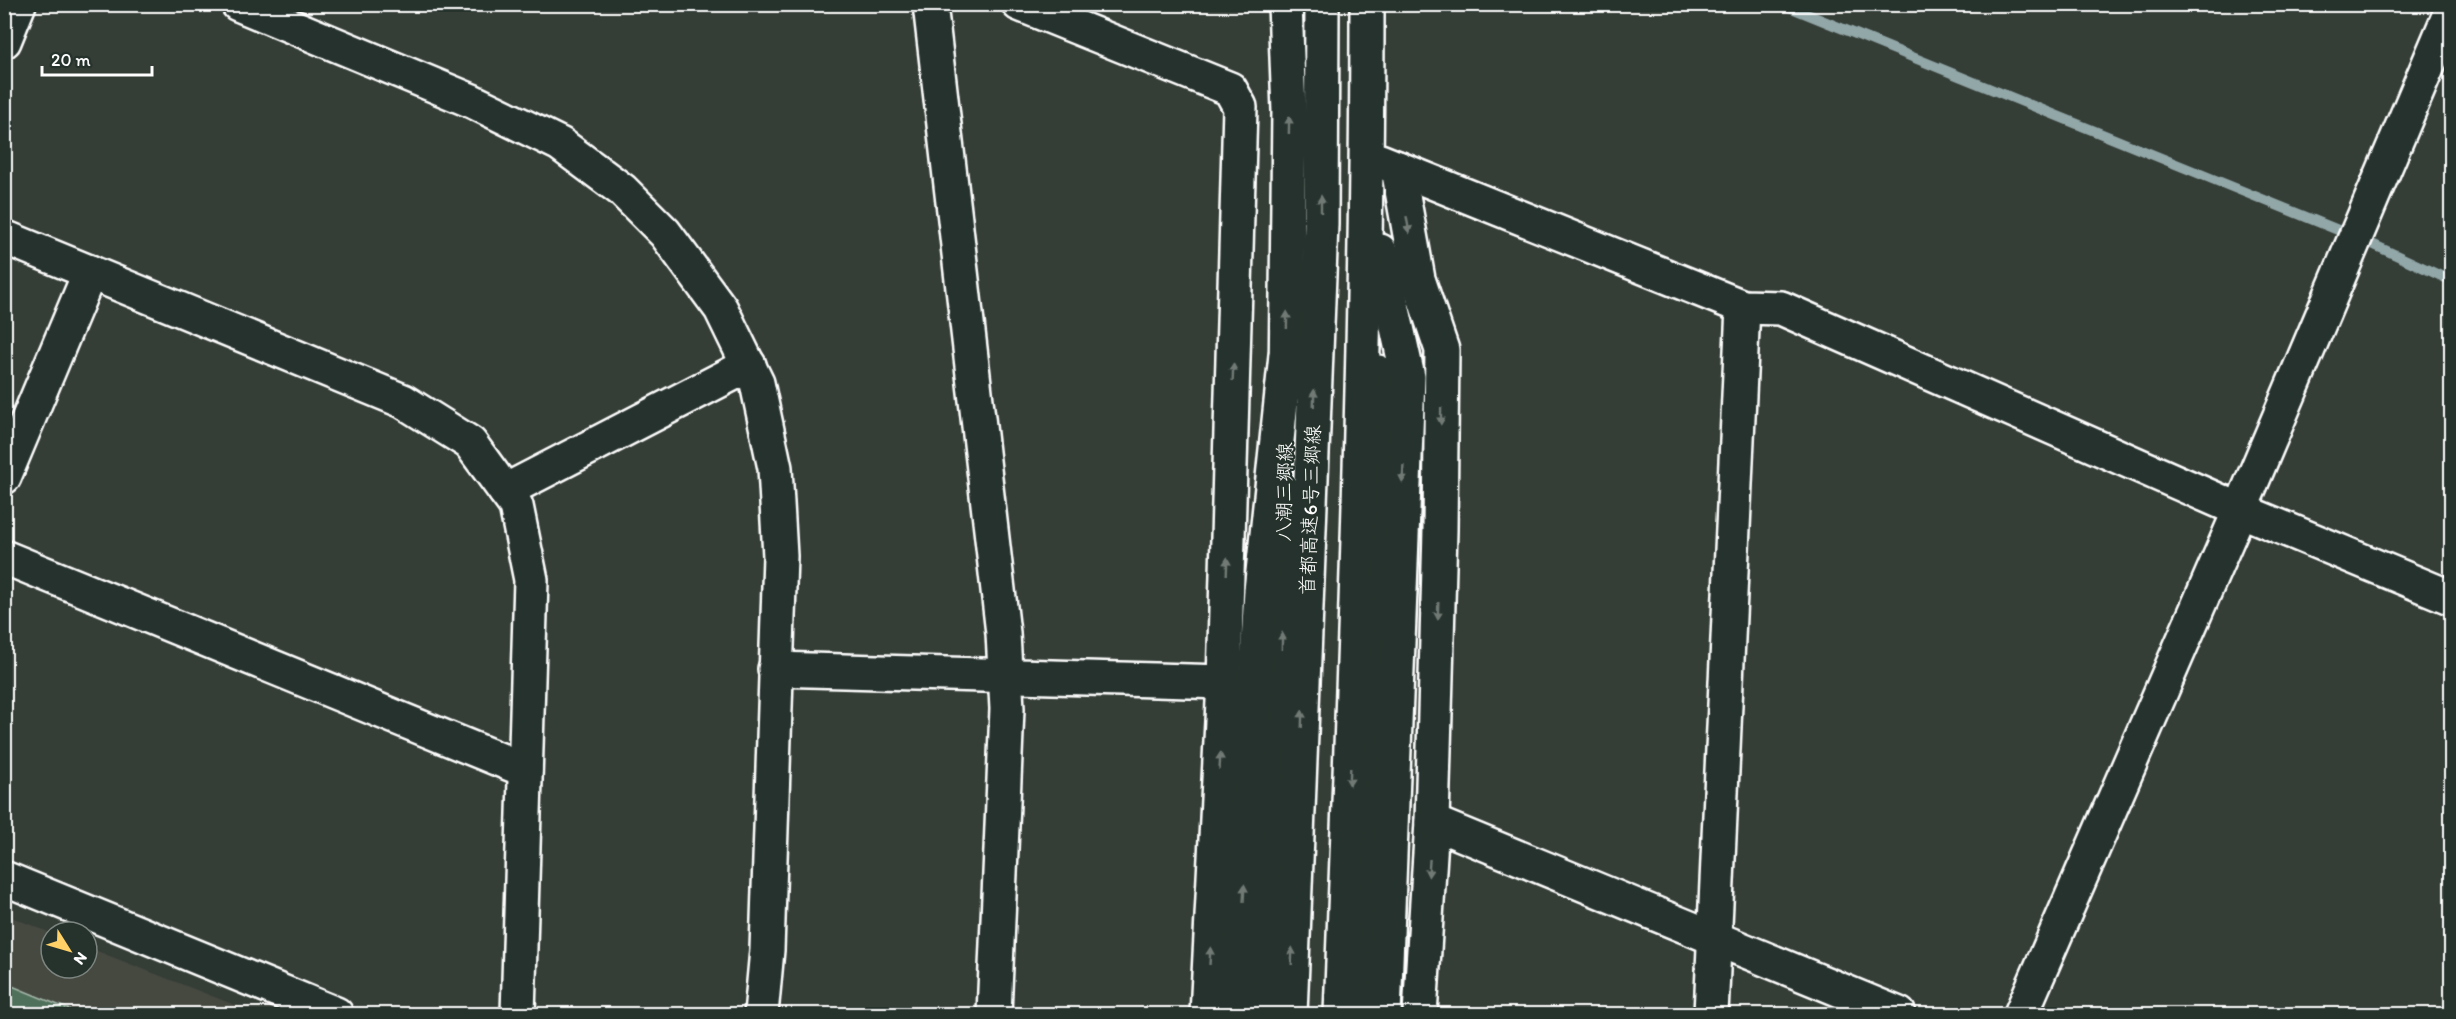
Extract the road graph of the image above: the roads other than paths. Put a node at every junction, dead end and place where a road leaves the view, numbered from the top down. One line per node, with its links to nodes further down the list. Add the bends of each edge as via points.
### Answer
1 (19, 4): 10 (main road)
2 (238, 4): 17 (main road, via 472,101 560,144 622,190 665,233 721,309)
3 (930, 4): 24 (main road)
4 (1019, 4): 25 (main road, one-way to 4, via 1240,107 1230,89)
5 (1284, 4): 16 (main road, 八潮三郷線, one-way to 5, via 1289,111)
6 (1322, 4): 37 (main road, 首都高速6号三郷線, one-way to 6, via 1321,224)
7 (1367, 4): 38 (main road, one-way to 38, via 1367,227 1359,564)
8 (1376, 4): 11 (main road)
9 (2451, 9): 20 (main road)
10 (4, 41)
11 (1389, 165): 13 (main road); 15 (main road); 27 (main road, one-way to 27, via 1418,279 1442,350)
12 (4, 237): 14 (main road)
13 (1380, 251): 39 (main road, via 1374,812); 40 (main road, one-way to 40, via 1408,377)
14 (90, 272): 18 (main road); 19 (main road, via 403,401 470,443)
15 (1743, 307): 20 (main road, via 1781,308); 29 (main road)
16 (1286, 355): 35 (main road, one-way to 16, via 1261,591); 36 (main road, 八潮三郷線, one-way to 16, via 1279,773)
17 (749, 365): 19 (main road); 23 (main road, via 757,383 775,468 780,556)
18 (4, 477)
19 (505, 491): 26 (main road, via 516,506 531,580)
20 (2240, 510): 22 (main road); 44 (main road)
21 (4, 557): 26 (main road)
22 (2451, 598)
23 (775, 669): 24 (main road); 32 (main road, via 767,950)
24 (1005, 676): 25 (main road); 33 (main road, via 1007,709)
25 (1224, 682): 34 (main road, one-way to 25)
26 (525, 770): 31 (main road)
27 (1432, 822): 29 (main road); 41 (main road, one-way to 41)
28 (4, 878): 30 (main road)
29 (1715, 938): 42 (main road); 43 (main road)
30 (336, 1014)
31 (518, 1014)
32 (761, 1014)
33 (994, 1014)
34 (1207, 1014)
35 (1237, 1014)
36 (1268, 1014)
37 (1290, 1014)
38 (1341, 1014)
39 (1366, 1014)
40 (1384, 1014)
41 (1420, 1014)
42 (1711, 1014)
43 (1899, 1014)
44 (2021, 1014)

